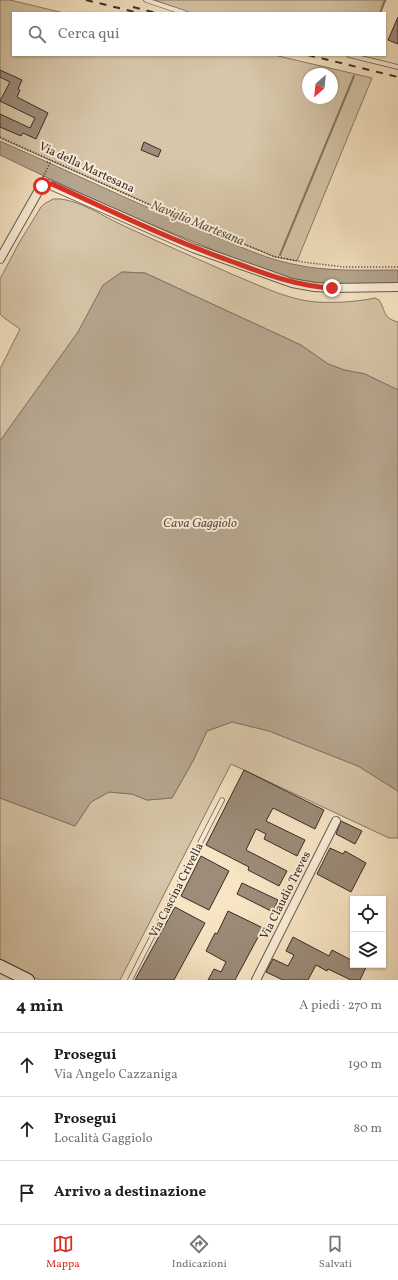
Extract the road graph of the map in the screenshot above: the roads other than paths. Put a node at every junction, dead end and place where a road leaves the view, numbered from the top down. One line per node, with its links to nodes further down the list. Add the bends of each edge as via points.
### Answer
1 (146, 0): 2 (lane)
2 (182, 12)
3 (353, 56): 4 (lane)
4 (398, 67)
5 (0, 259): 6 (street, via 39,190 48,184 193,248 292,283 314,287)
6 (398, 287)
7 (222, 800): 11 (lane, Via Cascina Crivella)
8 (336, 821): 12 (street, Via Claudio Treves)
9 (0, 966): 10 (street)
10 (26, 979)
11 (130, 980)
12 (256, 980)

